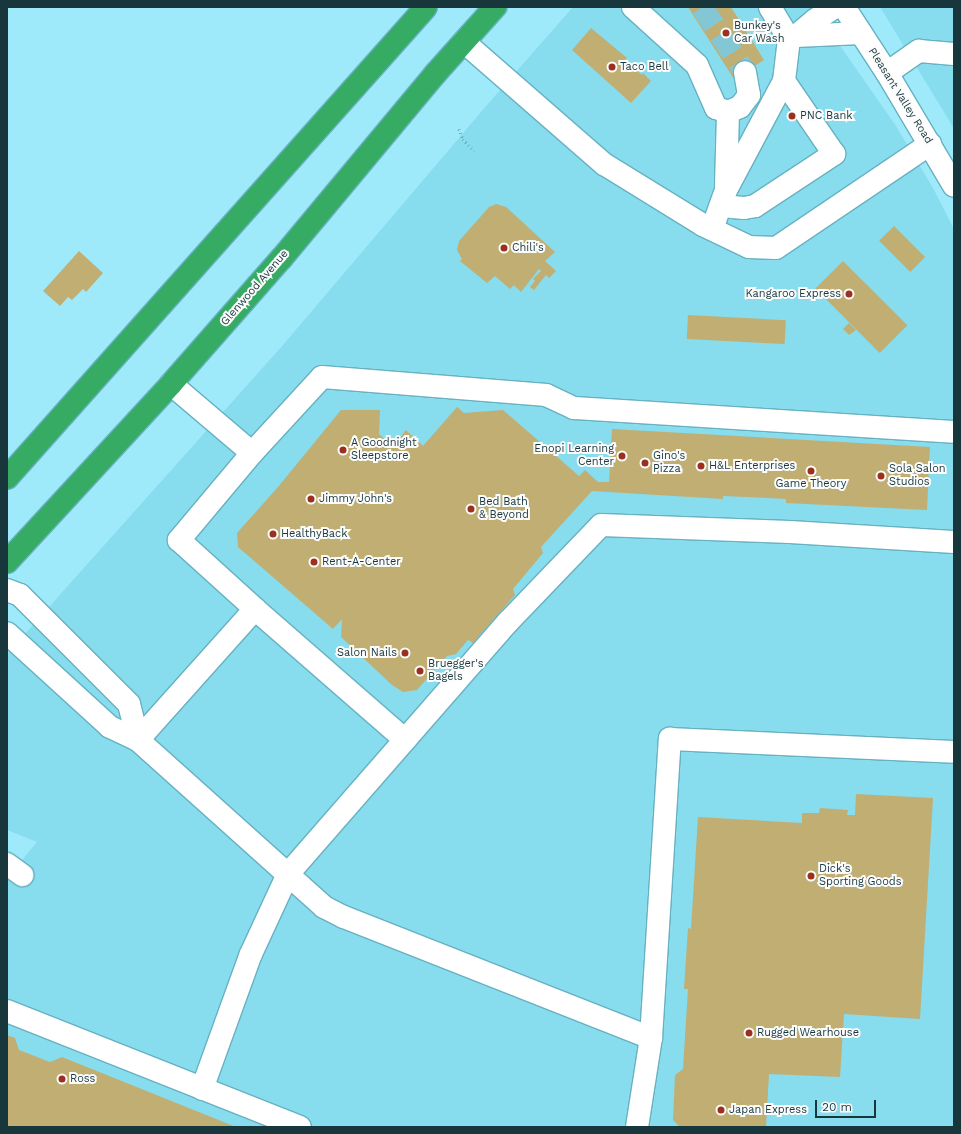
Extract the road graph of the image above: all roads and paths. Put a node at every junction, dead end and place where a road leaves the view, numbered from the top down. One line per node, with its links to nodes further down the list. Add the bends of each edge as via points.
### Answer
1 (426, 7): 24 (highway)
2 (495, 7): 9 (highway, Glenwood Avenue)
3 (633, 7): 14 (street, via 696,65 716,108)
4 (770, 7): 8 (street)
5 (836, 7): 8 (street)
6 (844, 7): 7 (street, Pleasant Valley Road)
7 (861, 32): 8 (street); 12 (street, Pleasant Valley Road)
8 (792, 38): 13 (street)
9 (464, 42): 20 (street, via 604,164); 21 (highway, Glenwood Avenue, via 281,259)
10 (954, 54): 12 (street, via 919,51)
11 (745, 72): 14 (street, via 748,95 740,107)
12 (887, 73): 16 (street, Pleasant Valley Road)
13 (784, 81): 19 (street); 19 (street, via 834,154 755,206 744,208)
14 (728, 112): 19 (street)
15 (459, 129): 17 (path, via 463,139)
16 (930, 144): 18 (street, Pleasant Valley Road); 20 (street, via 776,248 748,247)
17 (474, 151)
18 (954, 186)
19 (724, 198): 20 (street)
20 (712, 229)
21 (170, 384): 23 (street); 26 (highway, Glenwood Avenue)
22 (954, 432): 23 (street, via 574,408 546,395 322,378)
23 (252, 453): 28 (street, via 179,540)
24 (7, 478)
25 (954, 542): 31 (street, via 790,532 601,525 508,622)
26 (7, 562)
27 (7, 590): 30 (street, via 20,595 129,704)
28 (255, 609): 30 (street); 31 (street)
29 (7, 633): 30 (street, via 110,727)
30 (138, 740): 33 (street)
31 (405, 740): 33 (street)
32 (954, 752): 35 (street, via 670,739)
33 (288, 874): 35 (street, via 324,907 344,917); 36 (street, via 251,954)
34 (7, 1011): 36 (street)
35 (651, 1038): 38 (street)
36 (202, 1089): 37 (street)
37 (300, 1127)
38 (637, 1127)

